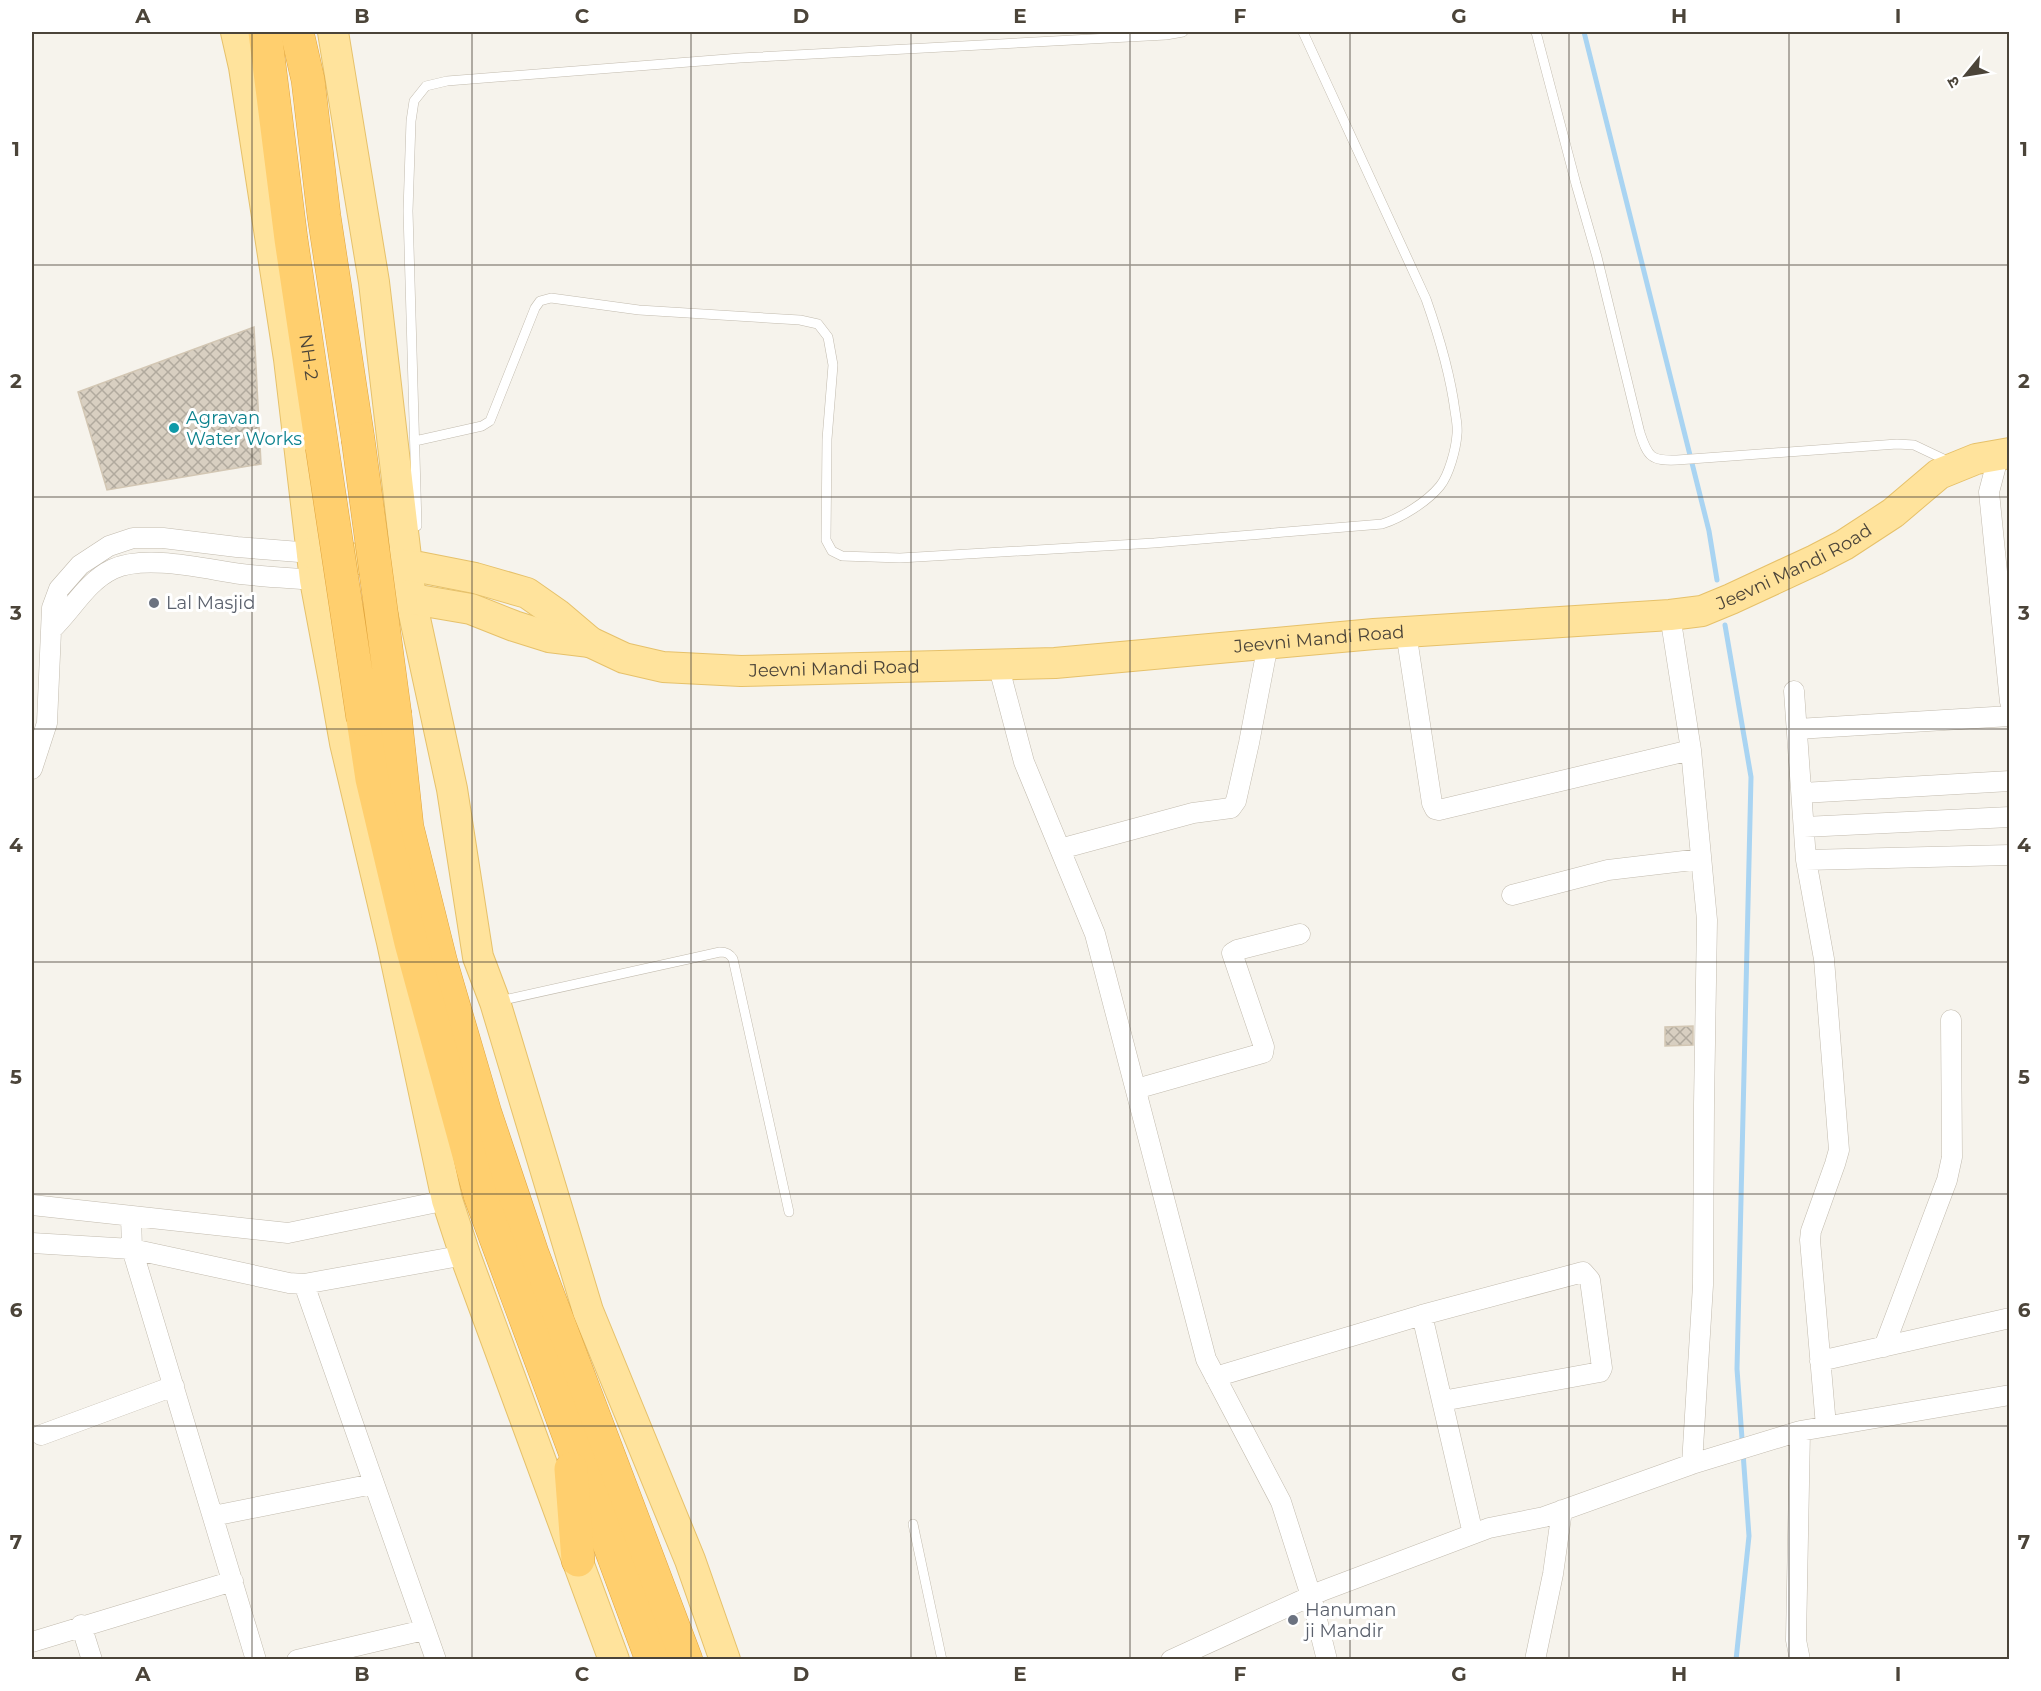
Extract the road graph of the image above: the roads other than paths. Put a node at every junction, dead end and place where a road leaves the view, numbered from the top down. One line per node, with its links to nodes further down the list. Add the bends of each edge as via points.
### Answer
1 (236, 32): 12 (main road, via 289,359)
2 (265, 32): 61 (highway, NH-2, bridge, via 291,239 372,778 411,943 480,1195)
3 (297, 32): 82 (highway, bridge, via 308,80 358,439 407,827 485,1113 532,1253)
4 (333, 32): 10 (main road, via 374,282)
5 (1183, 32): 8 (lane, via 740,58 447,81 426,86 414,101 411,121 408,211)
6 (1303, 32): 8 (lane, via 1426,299 1452,387 1458,433 1452,460 1440,486 1397,519 1382,524 1154,543 900,558 842,556 832,551 826,540 827,439 833,365 828,336 818,324 639,310 551,298 540,301 535,308 490,421)
7 (1536, 32): 11 (lane, via 1645,447 1651,457 1661,461 1905,444)
8 (415, 441): 13 (lane)
9 (2004, 454): 11 (main road, Jeevni Mandi Road); 26 (street, via 1989,492)
10 (395, 464): 12 (main road); 14 (main road)
11 (1958, 466): 17 (main road, Jeevni Mandi Road, via 1939,474 1893,513 1844,545 1731,599 1702,610)
12 (303, 472): 15 (main road)
13 (417, 533)
14 (415, 563): 15 (main road, Jeevni Mandi Road); 16 (main road); 20 (main road, Jeevni Mandi Road, via 527,593)
15 (314, 566): 16 (main road, Jeevni Mandi Road); 18 (street, via 245,574 146,561 114,569 87,587); 18 (street, via 237,547 134,538 108,546 80,565 59,589 52,608); 24 (main road)
16 (411, 600): 20 (main road, Jeevni Mandi Road, via 471,609 549,637); 23 (main road)
17 (1670, 615): 19 (main road, Jeevni Mandi Road); 29 (street)
18 (51, 630): 30 (street, via 47,723)
19 (1406, 632): 21 (main road, Jeevni Mandi Road); 29 (street, via 1435,809)
20 (590, 642): 22 (main road, Jeevni Mandi Road, via 624,658 663,667 741,671)
21 (1268, 644): 22 (main road, Jeevni Mandi Road, via 1055,663); 35 (street, via 1232,808 1193,813)
22 (998, 664): 35 (street, via 1024,762)
23 (427, 673): 24 (main road); 41 (main road, via 452,789 478,957)
24 (333, 681): 44 (main road)
25 (1794, 691): 28 (street)
26 (2010, 702)
27 (2010, 716): 28 (street)
28 (1797, 729): 32 (street)
29 (1691, 750): 37 (street)
30 (32, 769)
31 (2010, 781): 32 (street)
32 (1802, 793): 34 (street)
33 (2010, 816): 34 (street)
34 (1804, 827): 38 (street)
35 (1060, 849): 43 (street, via 1095,934)
36 (2010, 855): 38 (street)
37 (1701, 860): 39 (street, via 1608,870); 64 (street, via 1707,920 1703,1285)
38 (1806, 860): 55 (street, via 1823,944 1839,1149 1810,1240)
39 (1512, 895)
40 (1300, 934): 43 (street, via 1232,953 1263,1053)
41 (495, 1002): 46 (lane, via 726,952 733,959); 83 (main road, via 588,1311 690,1560)
42 (1951, 1020): 54 (street, via 1953,1157)
43 (1136, 1089): 56 (street, via 1206,1359)
44 (447, 1200): 47 (street, via 288,1233); 50 (main road)
45 (32, 1205): 47 (street)
46 (789, 1212)
47 (131, 1216): 49 (street)
48 (32, 1244): 49 (street)
49 (132, 1249): 51 (street); 57 (street)
50 (465, 1256): 51 (street); 70 (main road)
51 (304, 1284): 65 (street)
52 (1422, 1315): 56 (street); 59 (street); 59 (street, via 1583,1272 1590,1280 1600,1372)
53 (2010, 1318): 54 (street)
54 (1884, 1347): 55 (street)
55 (1820, 1361): 60 (street)
56 (1215, 1377): 72 (street, via 1281,1502)
57 (174, 1386): 63 (street); 67 (street)
58 (2010, 1395): 60 (street)
59 (1442, 1401): 69 (street)
60 (1826, 1426): 62 (street)
61 (567, 1428): 70 (highway); 81 (highway, NH-2)
62 (1800, 1431): 64 (street); 88 (street, via 1796,1640)
63 (41, 1435)
64 (1692, 1464): 66 (street)
65 (374, 1484): 67 (street); 74 (street)
66 (1562, 1510): 69 (street); 87 (street)
67 (213, 1516): 71 (street)
68 (913, 1524): 84 (lane)
69 (1473, 1534): 72 (street)
70 (578, 1560): 80 (main road)
71 (233, 1581): 73 (street); 77 (street)
72 (1311, 1596): 85 (street); 86 (street)
73 (81, 1625): 75 (street); 76 (street)
74 (424, 1630): 78 (street); 79 (street)
75 (32, 1642)
76 (92, 1659)
77 (256, 1659)
78 (297, 1659)
79 (436, 1659)
80 (614, 1659)
81 (652, 1659)
82 (686, 1659)
83 (725, 1659)
84 (942, 1659)
85 (1171, 1659)
86 (1327, 1659)
87 (1535, 1659)
88 (1800, 1659)

